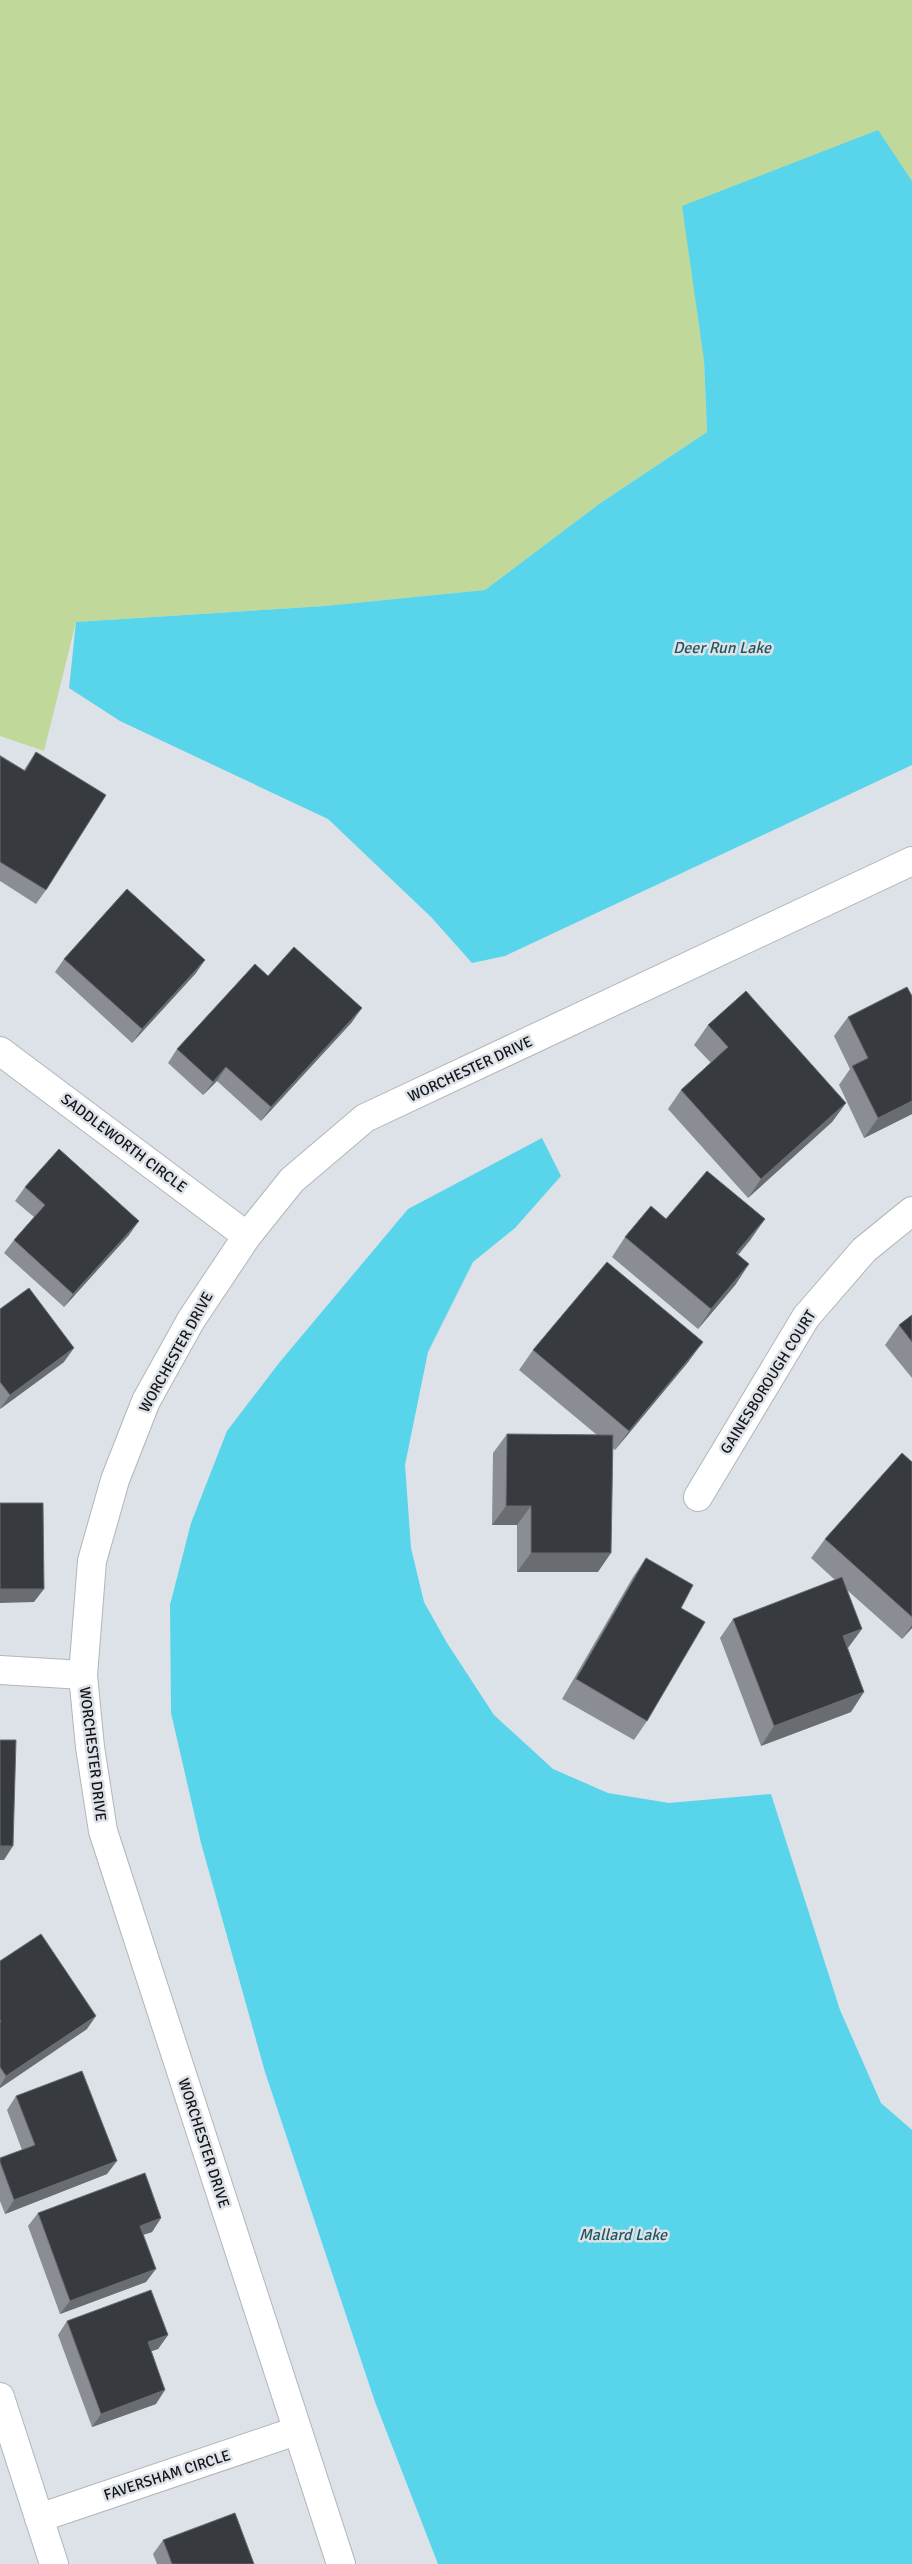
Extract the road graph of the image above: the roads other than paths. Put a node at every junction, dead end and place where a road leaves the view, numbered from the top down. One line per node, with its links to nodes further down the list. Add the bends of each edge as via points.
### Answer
1 (912, 862): 4 (street, WORCHESTER DRIVE, via 365,1118 292,1180)
2 (0, 1051): 4 (street, SADDLEWORTH CIRCLE)
3 (912, 1211): 5 (street, GAINESBOROUGH COURT, via 864,1250 806,1317)
4 (247, 1236): 7 (street, WORCHESTER DRIVE, via 191,1320 146,1401 115,1480 92,1561)
5 (698, 1497)
6 (0, 1670): 7 (street)
7 (83, 1675): 9 (street, WORCHESTER DRIVE, via 103,1832)
8 (0, 2397): 10 (street)
9 (296, 2431): 10 (street, FAVERSHAM CIRCLE); 12 (street, WORCHESTER DRIVE)
10 (38, 2518): 11 (street)
11 (54, 2564)
12 (341, 2564)

